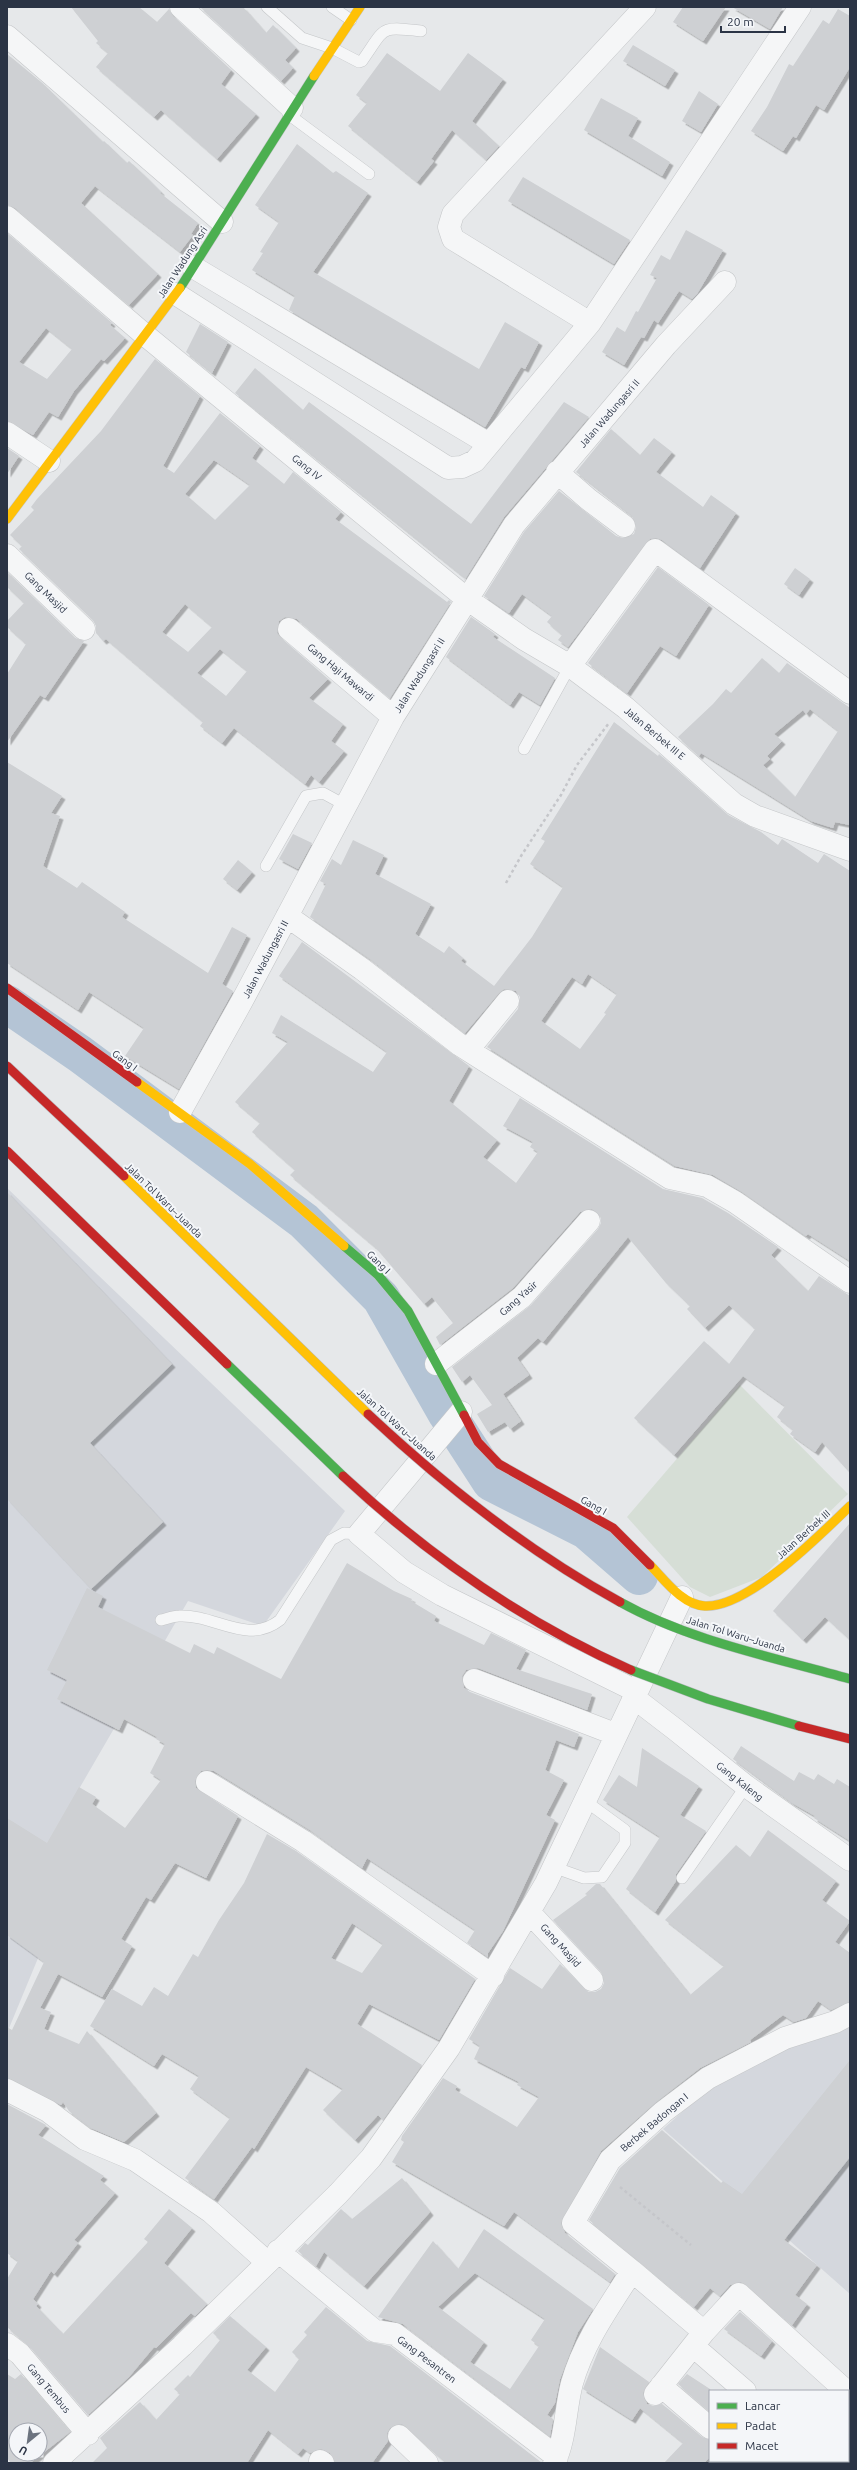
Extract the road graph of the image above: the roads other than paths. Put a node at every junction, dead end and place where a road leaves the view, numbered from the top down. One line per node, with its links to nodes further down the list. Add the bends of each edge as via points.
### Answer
1 (181, 7): 11 (street)
2 (267, 7): 10 (lane, via 302,38)
3 (332, 7): 7 (lane)
4 (360, 7): 7 (main road, Jalan Wadung Asri)
5 (645, 7): 18 (street, via 453,214 449,227 453,240)
6 (800, 7): 18 (street)
7 (350, 20): 10 (main road, Jalan Wadung Asri)
8 (421, 31): 10 (lane, via 392,28 385,30 360,62)
9 (7, 36): 14 (street)
10 (332, 48): 11 (main road, Jalan Wadung Asri)
11 (290, 111): 12 (lane); 14 (main road, Jalan Wadung Asri)
12 (369, 174)
13 (7, 217): 19 (street, Gang IV)
14 (222, 222): 15 (main road, Jalan Wadung Asri)
15 (193, 267): 17 (main road, Jalan Wadung Asri); 21 (street)
16 (725, 282): 23 (street, Jalan Wadungasri II, via 666,345)
17 (176, 294): 19 (main road, Jalan Wadung Asri); 21 (street, via 448,468 462,467 475,461)
18 (590, 322): 21 (street)
19 (145, 335): 22 (main road, Jalan Wadung Asri); 27 (street, Gang IV)
20 (7, 433): 22 (street)
21 (489, 444)
22 (49, 461): 24 (main road, Jalan Wadung Asri)
23 (557, 472): 25 (street); 27 (street, Jalan Wadungasri II, via 514,525)
24 (7, 519)
25 (624, 526)
26 (7, 555): 28 (street, Gang Masjid)
27 (468, 599): 30 (street, Jalan Berbek III E, via 524,639); 32 (street, Jalan Wadungasri II)
28 (84, 629)
29 (289, 629): 32 (street, Gang Haji Mawardi)
30 (570, 666): 31 (street, via 656,550); 33 (lane); 35 (street, Jalan Berbek III E, via 626,708 734,804 755,816)
31 (850, 693)
32 (393, 717): 34 (street, Jalan Wadungasri II)
33 (524, 749)
34 (345, 805): 36 (lane, via 323,792 306,796); 37 (street, Jalan Wadungasri II)
35 (850, 850)
36 (266, 866)
37 (287, 916): 40 (street, via 362,969); 42 (street, Jalan Wadungasri II)
38 (7, 988): 42 (main road, Gang I)
39 (508, 1001): 40 (street)
40 (468, 1050): 45 (street, via 670,1178 707,1186 735,1202)
41 (7, 1066): 52 (main road, Jalan Tol Waru–Juanda, bridge, via 375,1422 456,1492 554,1564 623,1604 694,1635)
42 (180, 1112): 46 (main road, Gang I, via 250,1164 378,1275 408,1311)
43 (7, 1152): 56 (main road, bridge, via 333,1465 414,1537 458,1571 575,1643 644,1674 694,1694)
44 (589, 1221): 46 (street, Gang Yasir, via 522,1297)
45 (850, 1282)
46 (436, 1364): 47 (main road, Gang I)
47 (458, 1415): 49 (street); 50 (main road, Gang I, via 499,1464 613,1528)
48 (850, 1506): 50 (main road, Jalan Berbek III, via 794,1559 761,1583 726,1602 704,1606)
49 (359, 1534): 51 (lane, via 344,1533 331,1540 280,1620 270,1628 255,1632 206,1619 178,1616); 54 (street, Gang Kaleng, via 404,1572 442,1595)
50 (682, 1597): 54 (street)
51 (161, 1620)
52 (850, 1679)
53 (474, 1680): 55 (street)
54 (634, 1694): 55 (street); 58 (street, Gang Kaleng)
55 (615, 1734): 59 (street)
56 (850, 1739)
57 (207, 1782): 64 (street, via 303,1840)
58 (746, 1786): 60 (street, Gang Kaleng); 62 (lane)
59 (584, 1800): 61 (street); 61 (lane, via 626,1830 625,1843 602,1877 584,1878)
60 (850, 1860)
61 (553, 1867): 63 (street)
62 (682, 1878)
63 (529, 1912): 64 (street); 65 (street, Gang Masjid)
64 (493, 1976): 68 (street, via 449,2048 371,2158)
65 (592, 1980)
66 (850, 2014): 69 (street, Berbek Badongan I, via 835,2022 785,2038 708,2078 634,2136 610,2160 573,2224)
67 (7, 2090): 68 (street, Gang Pesantren, via 48,2111 85,2139 135,2160)
68 (273, 2257): 75 (street); 77 (street, Gang Pesantren, via 375,2331 395,2334)
69 (632, 2270): 70 (street); 77 (street, via 599,2320 581,2357 572,2384)
70 (698, 2339): 72 (street); 73 (street, via 739,2294); 74 (street, via 658,2390)
71 (7, 2344): 75 (street, Gang Tembus, via 20,2354)
72 (744, 2390)
73 (845, 2390)
74 (709, 2427)
75 (88, 2434): 78 (street)
76 (399, 2436): 79 (street)
77 (556, 2460)
78 (54, 2463)
79 (427, 2463)

